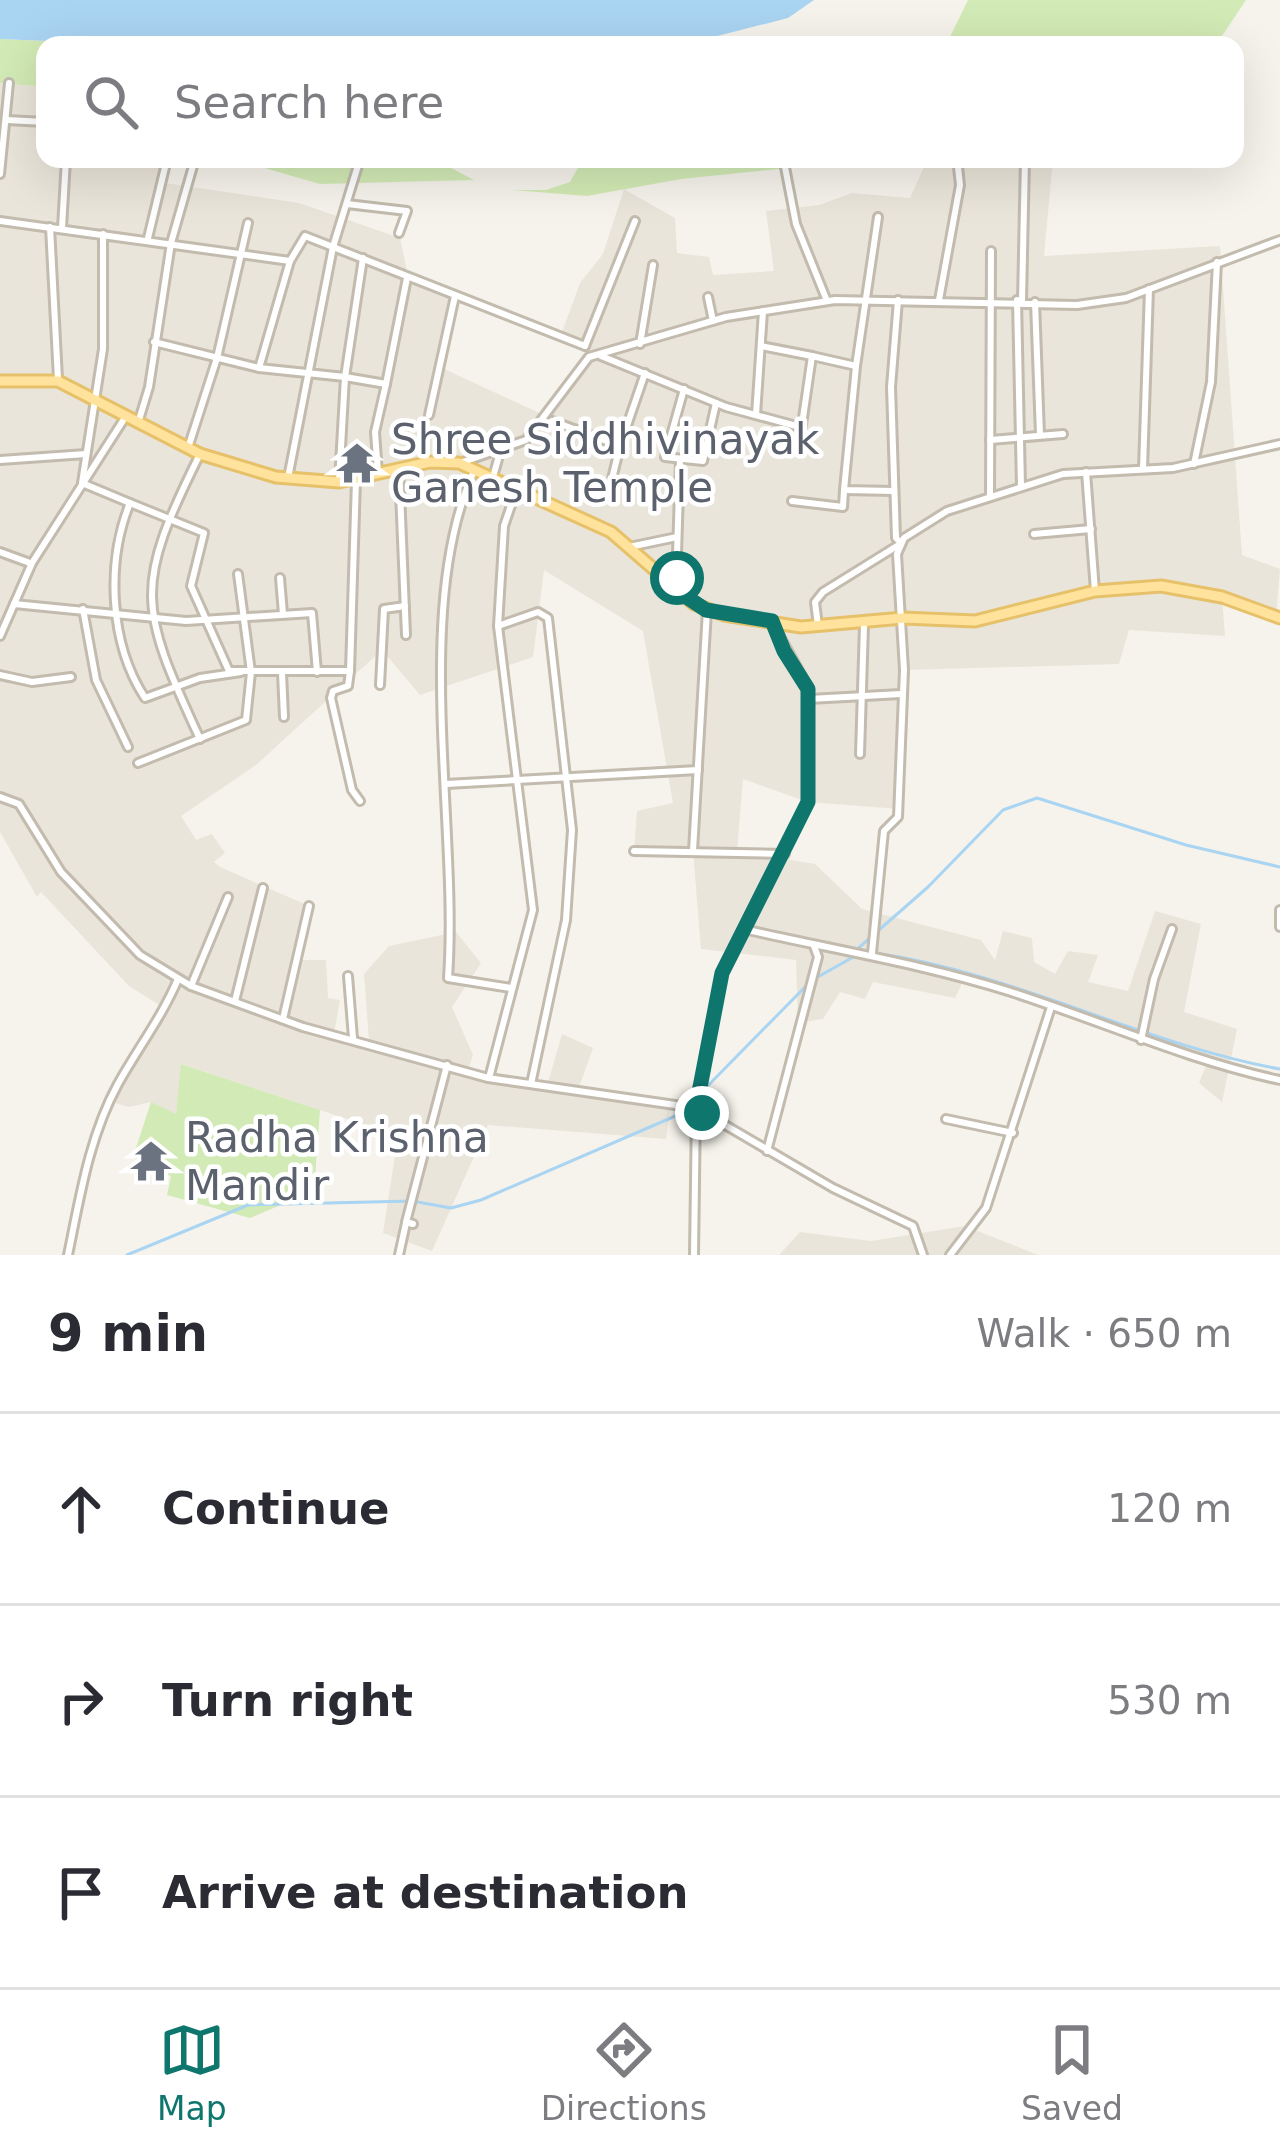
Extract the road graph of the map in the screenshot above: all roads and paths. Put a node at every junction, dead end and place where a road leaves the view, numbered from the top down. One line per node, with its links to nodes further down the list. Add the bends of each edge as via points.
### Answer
1 (9, 83): 2 (street)
2 (5, 121): 3 (street); 11 (street)
3 (36, 122)
4 (65, 168): 18 (street)
5 (164, 168): 21 (street)
6 (193, 168): 23 (street)
7 (357, 168): 12 (street)
8 (785, 168): 40 (street, via 796,224)
9 (958, 168): 37 (street)
10 (1025, 168): 39 (street)
11 (0, 174)
12 (347, 204): 19 (street, via 406,212); 24 (street)
13 (878, 217): 35 (street)
14 (0, 221): 17 (street)
15 (635, 221): 46 (street)
16 (248, 223): 26 (street)
17 (50, 227): 18 (street); 57 (street)
18 (62, 229): 20 (street)
19 (399, 233)
20 (103, 234): 21 (street); 60 (street, via 104,350)
21 (148, 238): 23 (street)
22 (1280, 240): 29 (street)
23 (172, 243): 26 (street); 44 (street)
24 (333, 247): 27 (street); 28 (street, via 305,236); 53 (street)
25 (991, 251): 38 (street)
26 (239, 254): 28 (street); 50 (street)
27 (363, 258): 31 (street); 55 (street)
28 (290, 261): 52 (street)
29 (1217, 262): 32 (street); 82 (street, via 1210,382)
30 (652, 265): 45 (street)
31 (407, 278): 33 (street); 58 (street)
32 (1149, 290): 41 (street, via 1077,305); 85 (street)
33 (455, 296): 46 (street); 63 (street)
34 (708, 297): 43 (street)
35 (866, 300): 36 (street); 40 (street); 51 (street)
36 (898, 300): 37 (street); 97 (street)
37 (939, 300): 38 (street)
38 (987, 300): 39 (street); 71 (street)
39 (1020, 300): 41 (street); 70 (street)
40 (826, 301): 42 (street)
41 (1035, 302): 69 (street)
42 (763, 310): 43 (street); 47 (street)
43 (713, 321): 45 (street)
44 (154, 342): 50 (street); 65 (street)
45 (640, 344): 48 (street)
46 (585, 346): 48 (street)
47 (760, 346): 49 (street); 64 (street)
48 (597, 354): 54 (street); 75 (street, via 576,368 526,440)
49 (812, 356): 51 (street); 67 (street)
50 (217, 358): 52 (street); 74 (street)
51 (856, 367): 96 (street)
52 (259, 368): 53 (street)
53 (306, 372): 55 (street); 89 (street)
54 (645, 373): 59 (street); 73 (street)
55 (344, 377): 58 (street); 91 (street)
56 (0, 381): 57 (main road)
57 (58, 381): 60 (main road)
58 (386, 384): 87 (street, via 375,432)
59 (684, 389): 61 (street); 79 (street, via 665,457)
60 (94, 396): 62 (main road); 77 (street)
61 (716, 403): 64 (street); 79 (street, via 703,461)
62 (128, 413): 65 (main road); 92 (street)
63 (429, 415)
64 (755, 415): 67 (street)
65 (139, 420): 74 (main road)
66 (552, 422): 73 (street)
67 (800, 427): 76 (street)
68 (1063, 434): 69 (street)
69 (1040, 436): 70 (street)
70 (1021, 437): 71 (street); 94 (street)
71 (990, 440): 98 (street)
72 (1280, 444): 82 (street)
73 (620, 446): 93 (street)
74 (188, 448): 78 (main road)
75 (500, 452): 81 (street); 88 (street)
76 (798, 452)
77 (86, 454): 80 (street); 92 (street)
78 (200, 454): 89 (main road); 101 (street)
79 (680, 459): 104 (street)
80 (0, 460)
81 (459, 463): 83 (main road); 84 (main road)
82 (1194, 464): 85 (street)
83 (399, 468): 87 (main road); 114 (street)
84 (475, 469): 88 (main road); 150 (street, via 458,518 446,609)
85 (1143, 470): 86 (street)
86 (1086, 472): 94 (street); 102 (street)
87 (378, 473): 90 (main road)
88 (494, 477): 95 (main road)
89 (288, 478): 91 (main road)
90 (356, 478): 91 (main road); 130 (street)
91 (339, 482)
92 (82, 483): 100 (street); 108 (street)
93 (611, 483)
94 (1021, 487): 98 (street)
95 (518, 488): 106 (main road); 126 (street, via 504,526)
96 (844, 490): 97 (street); 99 (street, via 843,507)
97 (895, 491): 105 (street)
98 (989, 496): 105 (street, via 947,511)
99 (792, 501)
100 (130, 502): 101 (street); 117 (street, via 110,570)
101 (168, 518): 122 (street, via 150,572); 123 (street, via 205,536 191,586)
102 (1091, 529): 103 (street); 112 (street)
103 (1034, 533)
104 (677, 537): 106 (street); 111 (street)
105 (899, 544): 120 (street); 127 (street, via 823,592 815,602)
106 (629, 547): 111 (main road)
107 (0, 552): 108 (street)
108 (32, 563): 113 (street)
109 (238, 574): 119 (street)
110 (280, 578): 118 (street)
111 (676, 590): 116 (main road)
112 (1095, 590): 120 (main road, via 991,620); 121 (main road, via 1189,589)
113 (14, 604): 115 (street); 129 (street)
114 (405, 606): 128 (street); 137 (street, via 384,609)
115 (83, 609): 117 (street); 144 (street, via 96,680)
116 (706, 610): 124 (main road); 147 (street)
117 (119, 614): 122 (street); 138 (street, via 143,696)
118 (283, 614): 119 (street); 133 (street, via 314,614)
119 (245, 616): 123 (street); 132 (street)
120 (903, 618): 125 (main road); 139 (street)
121 (1280, 618)
122 (152, 619): 123 (street); 138 (street)
123 (202, 620): 131 (street, via 226,668)
124 (772, 621): 127 (main road); 141 (street)
125 (864, 625): 127 (main road); 140 (street)
126 (497, 626): 148 (street, via 538,612 548,617); 149 (street)
127 (818, 626)
128 (406, 635)
129 (0, 636)
130 (350, 671): 133 (street); 152 (street, via 349,686 332,698)
131 (241, 672): 132 (street); 138 (street)
132 (251, 672): 134 (street); 143 (street, via 246,720)
133 (317, 672): 134 (street)
134 (282, 673): 142 (street)
135 (0, 675): 136 (street, via 32,682)
136 (70, 676)
137 (380, 685)
138 (179, 690): 143 (street)
139 (903, 694): 140 (street); 165 (street, via 898,817 884,831)
140 (863, 697): 141 (street); 145 (street)
141 (809, 699): 155 (street, via 808,802)
142 (284, 717)
143 (200, 739): 146 (street)
144 (128, 747)
145 (860, 754)
146 (137, 763)
147 (698, 770): 148 (street); 154 (street)
148 (566, 777): 149 (street); 179 (street, via 566,920)
149 (518, 779): 150 (street); 170 (street, via 533,910)
150 (446, 784): 170 (street, via 448,978)
151 (0, 797): 168 (street, via 19,804 61,872 140,955)
152 (360, 801)
153 (634, 851): 154 (street)
154 (693, 851): 155 (street)
155 (785, 854): 162 (street)
156 (263, 889): 171 (street)
157 (228, 897): 169 (street)
158 (309, 906): 173 (street)
159 (1280, 910): 160 (street)
160 (1280, 927)
161 (1172, 929): 175 (street)
162 (748, 930): 163 (street); 180 (street, via 722,973)
163 (813, 945): 164 (street); 166 (street)
164 (826, 948): 165 (street); 166 (street)
165 (872, 952): 172 (street)
166 (818, 955): 183 (street)
167 (348, 976): 174 (street)
168 (178, 979): 169 (street); 184 (street, via 91,1146)
169 (191, 986): 171 (street)
170 (513, 989): 177 (street)
171 (235, 1001): 173 (street)
172 (1052, 1005): 175 (street); 182 (street)
173 (283, 1019): 174 (street)
174 (353, 1038): 176 (street)
175 (1141, 1040): 178 (street)
176 (447, 1065): 177 (street); 185 (street)
177 (489, 1078): 179 (street)
178 (1280, 1080)
179 (532, 1084): 180 (street)
180 (696, 1108): 183 (street); 186 (street)
181 (946, 1119): 182 (street)
182 (1013, 1132): 188 (street, via 984,1211)
183 (767, 1151): 187 (street, via 913,1226)
184 (68, 1255)
185 (399, 1255)
186 (694, 1255)
187 (923, 1255)
188 (950, 1255)

